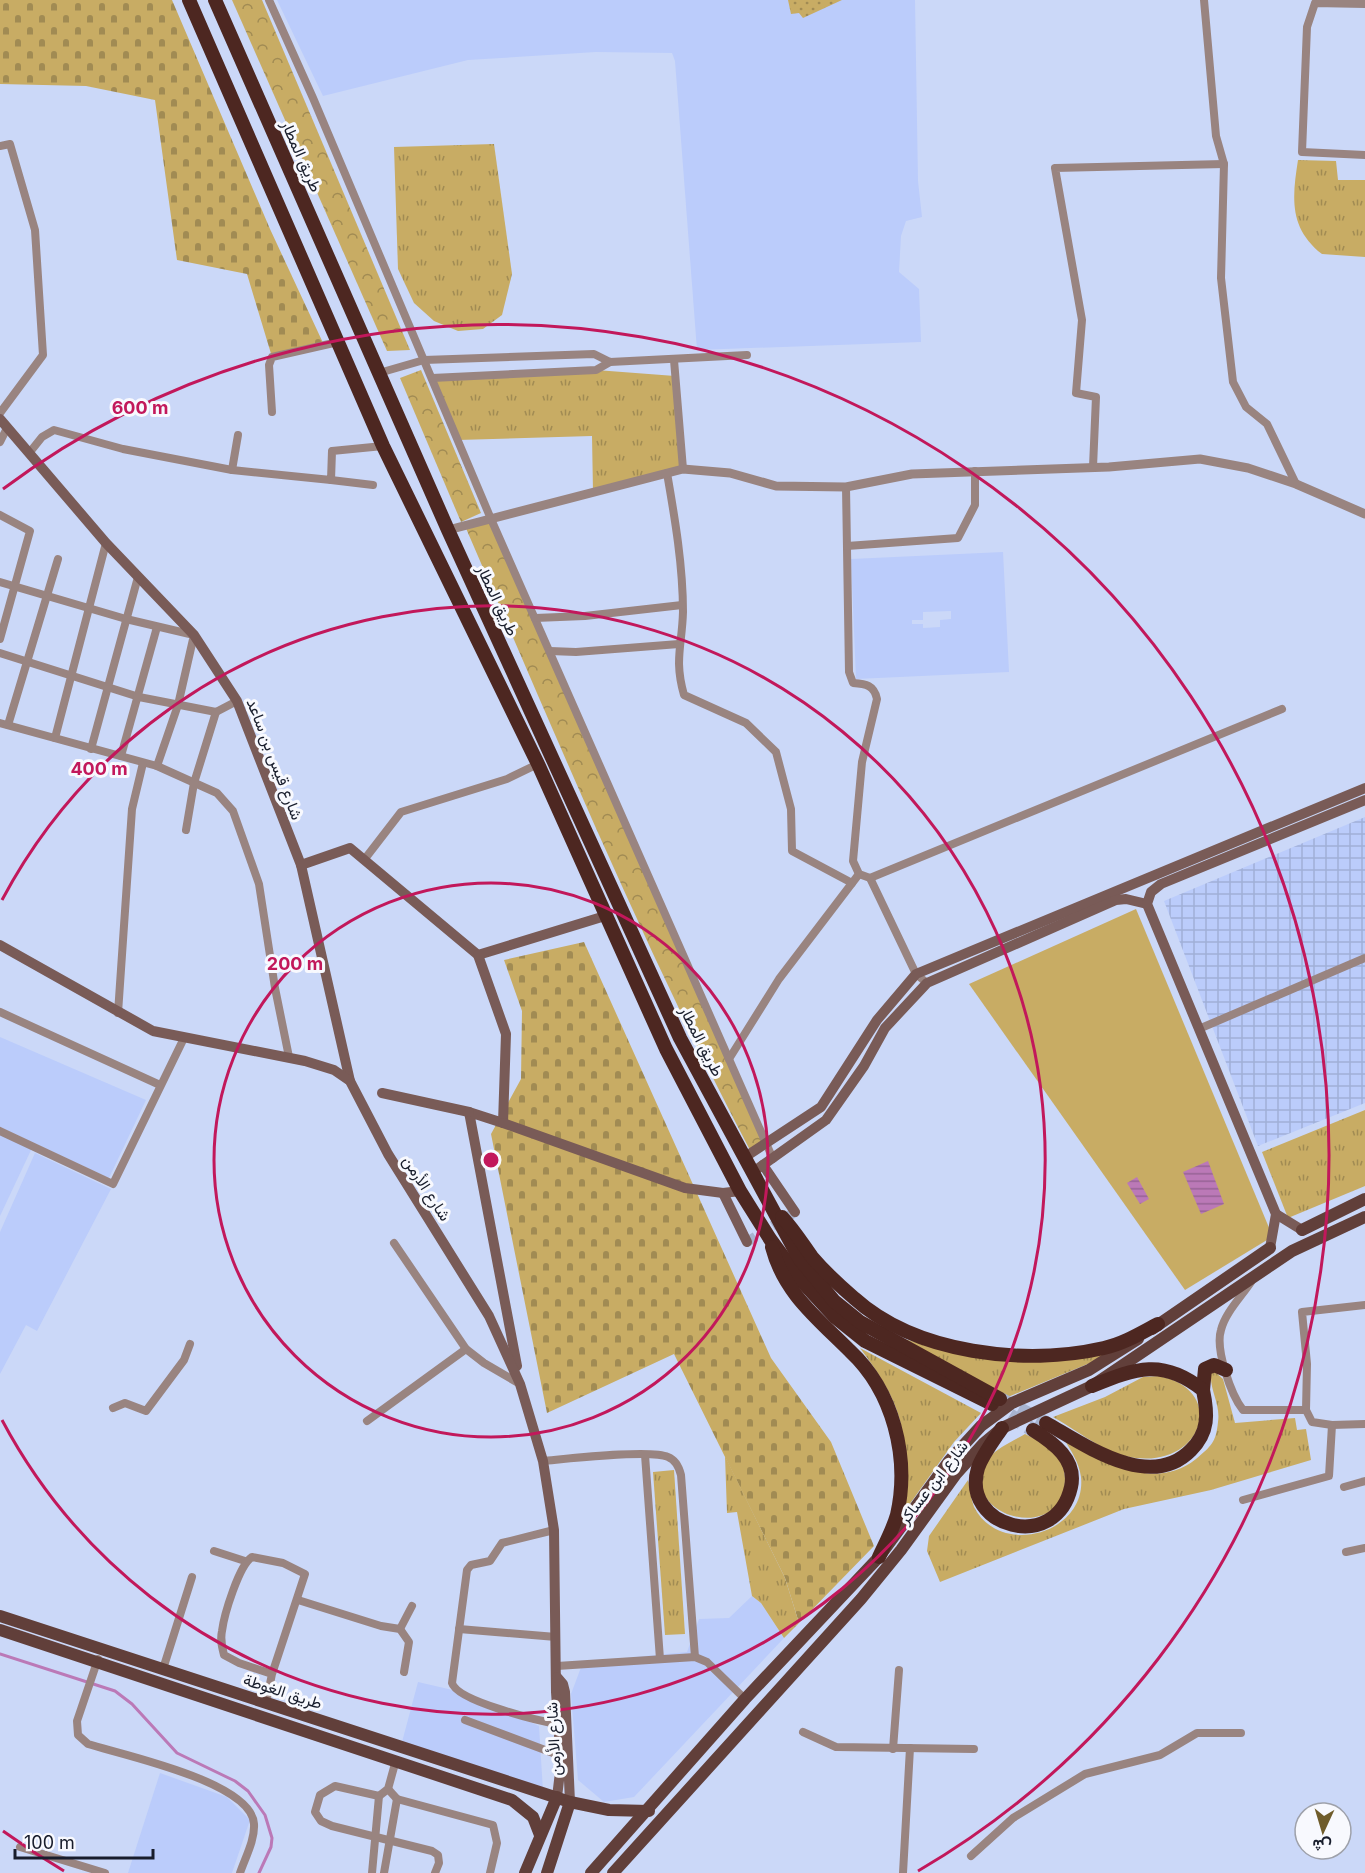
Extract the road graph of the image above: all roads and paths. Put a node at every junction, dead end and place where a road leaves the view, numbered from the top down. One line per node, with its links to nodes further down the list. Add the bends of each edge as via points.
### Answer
1 (189, 0): 9 (highway)
2 (215, 0): 14 (highway, طريق المطار)
3 (269, 0): 11 (street)
4 (1204, 0): 8 (street, via 1216,136)
5 (1365, 4): 7 (street, via 1315,3 1307,27 1302,152)
6 (0, 146): 17 (street, via 10,144 35,230 43,355)
7 (1365, 155)
8 (1224, 164): 23 (street, via 1055,168 1082,320 1076,393 1096,397); 29 (street, via 1221,278 1233,382 1246,408 1267,424)
9 (338, 342): 16 (street, via 272,357); 21 (highway)
10 (747, 355): 12 (street)
11 (424, 360): 13 (street, via 594,354); 14 (street); 15 (street)
12 (674, 360): 13 (street); 24 (street)
13 (610, 362): 15 (street, via 596,370)
14 (379, 373): 35 (highway, طريق المطار)
15 (432, 378): 34 (street)
16 (272, 412)
17 (0, 413)
18 (4, 424): 20 (street); 22 (main road, شارع قيس بن ساعد)
19 (238, 435): 25 (street)
20 (0, 442)
21 (384, 446): 28 (street, via 332,451); 68 (highway)
22 (30, 452): 25 (street, via 54,429 123,449); 36 (main road, شارع قيس بن ساعد)
23 (1093, 467): 26 (street); 29 (street, via 1200,459 1248,468)
24 (683, 469): 27 (street); 31 (street, via 730,473 776,486)
25 (232, 470): 28 (street)
26 (975, 471): 31 (street, via 912,474); 37 (street, via 975,505 958,538)
27 (667, 473): 34 (street); 43 (street, via 678,540)
28 (331, 480): 30 (street)
29 (1296, 484): 32 (street)
30 (373, 485)
31 (846, 487): 37 (street)
32 (1365, 514)
33 (0, 515): 41 (street, via 30,531)
34 (491, 519): 35 (street); 45 (street)
35 (448, 530): 99 (highway, طريق المطار, via 680,1038)
36 (106, 543): 39 (main road, شارع قيس بن ساعد); 44 (street)
37 (847, 546): 76 (street, via 849,672 853,683 867,684 877,699 862,762 853,861)
38 (58, 559): 42 (street)
39 (138, 576): 46 (street); 49 (main road, شارع قيس بن ساعد)
40 (0, 582): 41 (street)
41 (15, 586): 42 (street); 47 (street)
42 (48, 594): 44 (street); 54 (street)
43 (682, 605): 45 (street); 51 (street)
44 (90, 609): 46 (street); 55 (street)
45 (535, 618): 52 (street)
46 (126, 619): 48 (street); 56 (street)
47 (2, 621): 50 (street)
48 (157, 627): 49 (street); 57 (street)
49 (194, 635): 58 (main road, شارع قيس بن ساعد); 59 (street)
50 (0, 639)
51 (680, 644): 52 (street); 78 (street, via 677,670 684,695 746,723 776,752 791,809 792,851)
52 (550, 651): 91 (street)
53 (1, 656): 54 (street)
54 (29, 660): 55 (street); 63 (street)
55 (72, 676): 56 (street); 64 (street)
56 (107, 687): 57 (street); 65 (street)
57 (139, 697): 59 (street); 66 (street)
58 (237, 701): 61 (street); 75 (main road, شارع قيس بن ساعد)
59 (178, 705): 61 (street); 69 (street)
60 (1282, 708): 77 (street)
61 (216, 712): 70 (street)
62 (0, 723): 63 (street)
63 (9, 725): 64 (street)
64 (55, 738): 65 (street)
65 (91, 749): 66 (street)
66 (121, 756): 67 (street)
67 (143, 763): 69 (street); 87 (street, via 132,809)
68 (538, 764): 74 (street, via 507,779 401,812); 80 (highway)
69 (157, 766): 70 (street)
70 (194, 783): 73 (street); 90 (street, via 217,793 233,811 259,884)
71 (1365, 788): 84 (main road)
72 (1365, 800): 79 (main road, via 1161,884 1151,892)
73 (186, 830)
74 (364, 860): 75 (main road, via 350,849); 82 (main road)
75 (300, 865): 92 (main road, شارع قيس بن ساعد)
76 (859, 874): 77 (street); 78 (street)
77 (870, 878): 84 (street)
78 (852, 883): 91 (street, via 779,979)
79 (1147, 904): 85 (main road, via 1116,900); 88 (main road)
80 (605, 916): 82 (main road); 101 (highway, via 666,1049)
81 (0, 945): 87 (main road)
82 (478, 956): 96 (main road, via 506,1034)
83 (1365, 958): 88 (street)
84 (916, 974): 85 (street); 98 (main road, via 877,1020 821,1107)
85 (927, 983): 100 (main road, via 885,1028 826,1120)
86 (0, 1012): 93 (street)
87 (118, 1013): 89 (main road, via 153,1031)
88 (1201, 1028): 106 (main road)
89 (184, 1038): 90 (main road); 93 (street)
90 (289, 1057): 92 (main road, via 334,1070)
91 (729, 1059): 98 (street)
92 (350, 1081): 116 (main road, شارع الأرمن, via 388,1154)
93 (160, 1085): 97 (street, via 113,1184)
94 (382, 1093): 95 (main road)
95 (469, 1112): 96 (main road); 115 (main road)
96 (502, 1123): 102 (main road, via 669,1184)
97 (0, 1131)
98 (765, 1143): 99 (main road); 100 (street)
99 (745, 1157): 100 (highway, طريق المطار)
100 (763, 1165): 104 (highway, طريق المطار); 105 (main road)
101 (740, 1191): 102 (main road); 109 (highway)
102 (723, 1193): 110 (main road)
103 (1365, 1199): 108 (main road)
104 (770, 1205): 109 (highway, طريق المطار, via 799,1258 834,1300 860,1322 996,1402 865,1341 814,1296); 117 (highway, via 855,1299 891,1324 931,1341 981,1352 1054,1355 1107,1348)
105 (795, 1212)
106 (1276, 1214): 108 (main road); 112 (main road)
107 (1365, 1218): 113 (main road, شارع ابن عساكر, via 1292,1251)
108 (1302, 1230)
109 (770, 1239): 141 (highway, via 777,1267 798,1301 871,1373 886,1399 897,1434 899,1497 896,1516)
110 (747, 1242)
111 (394, 1243): 119 (street)
112 (1270, 1248): 117 (main road, شارع ابن عساكر)
113 (1256, 1274): 120 (street, via 1220,1331); 122 (main road, شارع ابن عساكر)
114 (1365, 1305): 125 (street, via 1302,1312)
115 (507, 1310): 116 (main road, via 499,1317); 121 (main road)
116 (489, 1316): 121 (main road, شارع الأرمن)
117 (1158, 1324): 141 (main road, شارع ابن عساكر, via 1107,1360 1012,1403 981,1426 949,1461)
118 (190, 1344): 124 (street, via 184,1360 146,1411 125,1403)
119 (466, 1349): 121 (street); 126 (street)
120 (1226, 1370): 123 (highway, via 1215,1365 1205,1369); 125 (street, via 1234,1400 1243,1410)
121 (520, 1384): 133 (main road, شارع الأرمن)
122 (1092, 1386): 123 (highway, via 1124,1373 1155,1368 1177,1373); 130 (main road, شارع ابن عساكر)
123 (1203, 1390): 127 (highway, via 1207,1408 1204,1434 1187,1454 1162,1465 1134,1465 1114,1459)
124 (113, 1408)
125 (1306, 1410): 129 (street, via 1312,1422)
126 (367, 1420)
127 (1047, 1423)
128 (1365, 1424): 129 (street)
129 (1332, 1425): 136 (street, via 1329,1476)
130 (1002, 1428): 131 (highway, via 978,1469 977,1490 994,1518 1020,1527 1054,1518 1068,1498 1072,1478 1070,1465 1054,1442); 192 (main road, شارع ابن عساكر, via 956,1474 861,1599)
131 (1034, 1430)
132 (645, 1455): 133 (street); 152 (street, via 665,1455 680,1468); 153 (street)
133 (543, 1461): 137 (main road, شارع الأرمن)
134 (1365, 1481): 135 (street)
135 (1344, 1487)
136 (1243, 1500)
137 (554, 1530): 148 (street, via 502,1543 490,1561 471,1565 464,1576); 150 (main road, شارع الأرمن)
138 (1365, 1548): 140 (street)
139 (214, 1551): 142 (street)
140 (1346, 1552)
141 (879, 1557): 160 (main road, شارع ابن عساكر)
142 (245, 1561): 144 (street, via 262,1557 302,1570 305,1580); 159 (street, via 221,1643 224,1655)
143 (192, 1577): 155 (street)
144 (298, 1600): 147 (street); 159 (street)
145 (412, 1606): 147 (street)
146 (0, 1616): 151 (main road, طريق الغوطة)
147 (400, 1629): 157 (street, via 408,1642)
148 (459, 1629): 150 (street); 163 (street, via 453,1688 527,1718)
149 (0, 1630): 154 (main road)
150 (556, 1637): 158 (main road, شارع الأرمن)
151 (102, 1649): 154 (street); 155 (main road, طريق الغوطة)
152 (695, 1657): 153 (street); 160 (street, via 707,1662)
153 (660, 1659): 158 (street)
154 (95, 1668): 170 (main road); 183 (street, via 76,1728 81,1740 207,1781 234,1795 253,1816 255,1825)
155 (163, 1669): 161 (main road, طريق الغوطة)
156 (899, 1670): 167 (street)
157 (404, 1672)
158 (557, 1672): 163 (main road, شارع الأرمن); 175 (main road, شارع الأرمن, via 565,1692)
159 (272, 1674): 161 (street)
160 (745, 1699): 176 (main road, شارع ابن عساكر)
161 (266, 1703): 173 (main road, طريق الغوطة)
162 (465, 1720): 169 (street)
163 (558, 1724): 169 (main road, شارع الأرمن)
164 (803, 1732): 167 (street, via 836,1746)
165 (1241, 1733): 181 (street, via 1197,1733 1160,1755 1084,1774 1012,1818)
166 (910, 1748): 167 (street); 168 (street); 193 (street)
167 (893, 1749)
168 (974, 1749)
169 (561, 1756): 173 (main road, شارع الأرمن)
170 (396, 1760): 171 (street); 177 (main road, via 512,1800 533,1816)
171 (388, 1789): 172 (street); 174 (street)
172 (379, 1796): 178 (street); 178 (street, via 336,1786 326,1789 316,1803 315,1812 321,1821)
173 (557, 1797): 175 (main road, طريق الغوطة); 177 (main road)
174 (397, 1799): 179 (street); 188 (street, via 493,1825 497,1843)
175 (570, 1802): 176 (main road, طريق الغوطة, via 609,1810); 190 (main road)
176 (649, 1811): 191 (main road, شارع ابن عساكر)
177 (540, 1835): 189 (main road)
178 (373, 1838): 179 (street); 184 (street)
179 (388, 1841): 185 (street); 187 (street, via 432,1851 439,1863)
180 (20, 1847): 182 (street)
181 (971, 1856)
182 (105, 1873)
183 (240, 1873)
184 (372, 1873)
185 (384, 1873): 186 (street)
186 (388, 1873)
187 (435, 1873)
188 (490, 1873)
189 (525, 1873)
190 (547, 1873)
191 (591, 1873)
192 (613, 1873)
193 (903, 1873)

